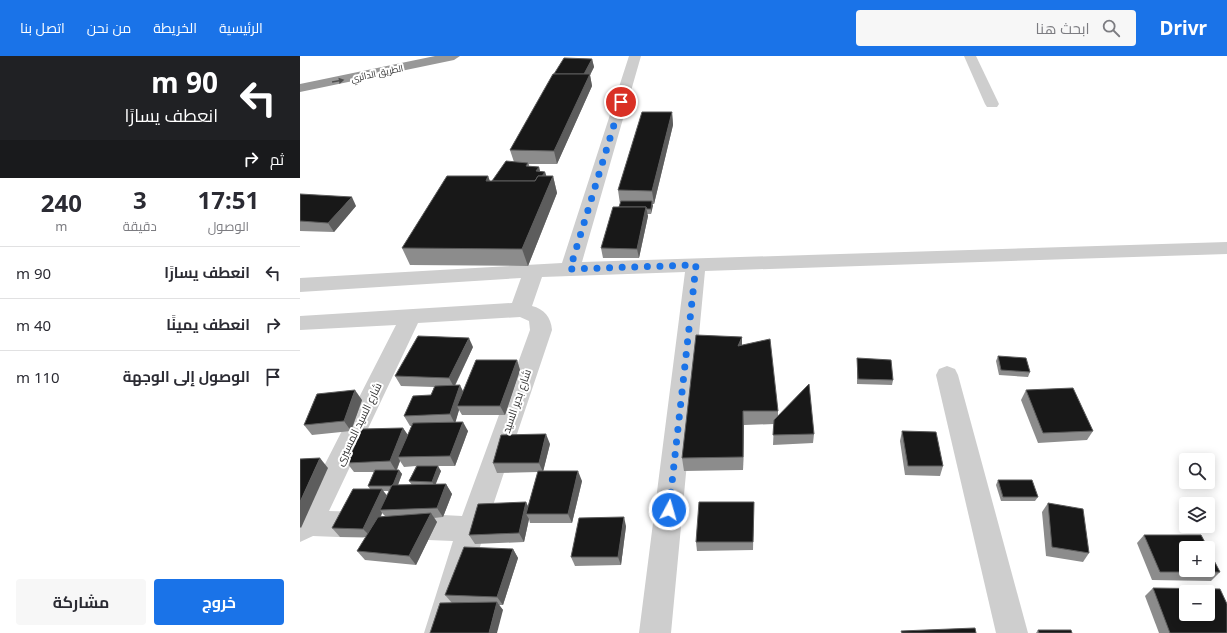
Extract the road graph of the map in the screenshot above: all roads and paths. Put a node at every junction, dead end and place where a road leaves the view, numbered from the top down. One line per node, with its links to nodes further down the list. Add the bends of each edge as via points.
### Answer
1 (402, 56): 5 (highway, الطريق الدائري)
2 (454, 56): 6 (highway, الطريق الدائري, one-way to 2)
3 (635, 56): 10 (street)
4 (970, 56): 7 (street)
5 (300, 76)
6 (300, 88)
7 (992, 104)
8 (1227, 248): 9 (street)
9 (696, 265): 10 (street); 20 (street)
10 (570, 269): 11 (street)
11 (534, 271): 12 (street); 13 (street)
12 (300, 285)
13 (520, 310): 14 (street); 18 (street, شارع بدير السيد, via 538,316 541,330)
14 (411, 316): 15 (street); 17 (street, شارع السيد المسيرى)
15 (300, 323)
16 (947, 375): 21 (street)
17 (304, 526): 18 (street)
18 (470, 529): 19 (street, شارع بدير السيد)
19 (440, 633)
20 (655, 633)
21 (1012, 633)

